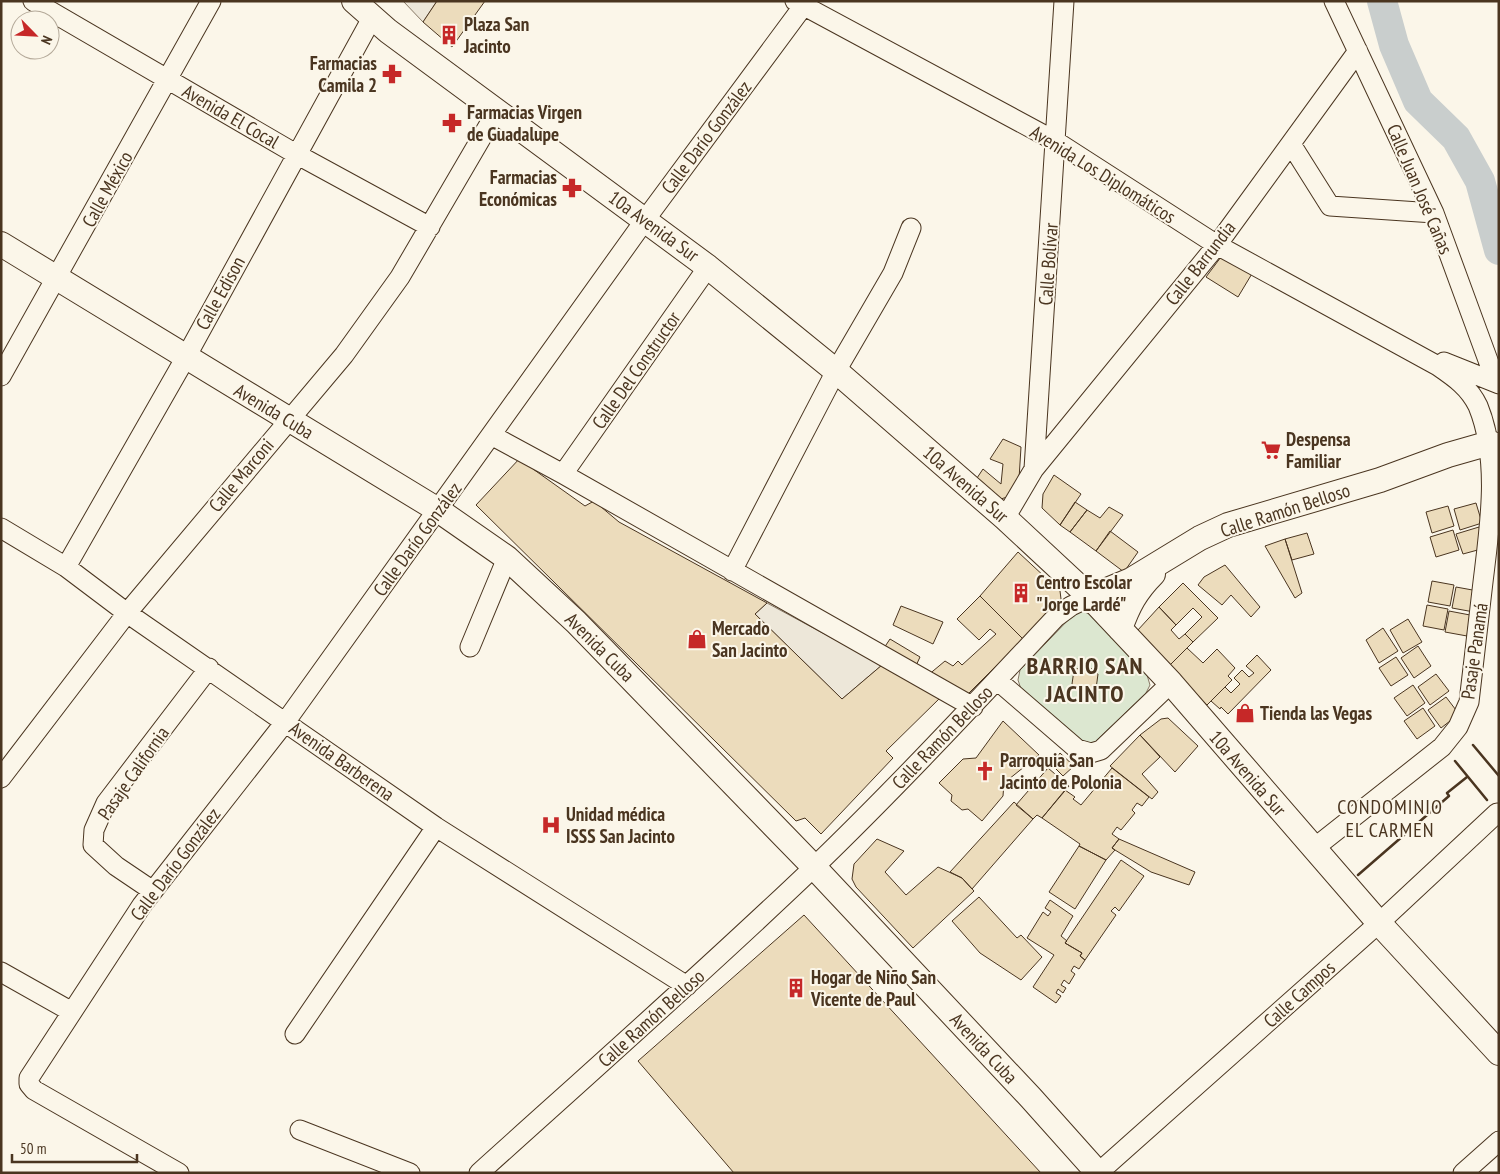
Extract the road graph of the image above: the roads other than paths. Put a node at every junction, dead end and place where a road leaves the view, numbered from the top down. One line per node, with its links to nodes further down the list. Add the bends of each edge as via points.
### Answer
1 (33, 1): 9 (street, Avenida El Cocal)
2 (211, 1): 9 (street, Calle México)
3 (354, 1): 7 (main road, 10a Avenida Sur)
4 (1064, 1): 11 (street, Calle Bolívar)
5 (1334, 1): 8 (street, Calle Juan José Cañas)
6 (802, 3): 11 (street, Avenida Los Diplomáticos); 15 (street, Calle Darío González)
7 (372, 18): 10 (main road, 10a Avenida Sur); 13 (street, Calle Edison)
8 (1358, 51): 12 (street, Calle Barrundia); 14 (street, Calle Juan José Cañas)
9 (168, 79): 13 (street, Avenida El Cocal); 21 (street, Calle México)
10 (496, 111): 15 (main road, 10a Avenida Sur); 16 (street, Calle Marconi)
11 (1056, 142): 19 (street, Avenida Los Diplomáticos); 30 (street, Calle Bolívar)
12 (1291, 144): 14 (street, via 1330,206); 19 (street, Calle Barrundia)
13 (296, 154): 16 (street, Avenida El Cocal); 23 (street, Calle Edison)
14 (1434, 213): 26 (street, Calle Juan José Cañas)
15 (645, 220): 20 (main road, 10a Avenida Sur); 28 (street, Calle Darío González)
16 (430, 227): 27 (street, Calle Marconi, via 400,277 344,355)
17 (911, 228): 24 (street, via 893,273)
18 (1, 244): 21 (main road, Avenida Cuba)
19 (1217, 245): 22 (street, Avenida Los Diplomáticos); 30 (street, Calle Barrundia)
20 (708, 267): 24 (main road, 10a Avenida Sur); 31 (street, Calle Del Constructor)
21 (57, 280): 23 (main road, Avenida Cuba); 25 (street, Calle México)
22 (1410, 349): 26 (street, Avenida Los Diplomáticos); 29 (street, Avenida Los Diplomáticos, via 1466,388)
23 (186, 357): 27 (main road, Avenida Cuba); 37 (street, Calle Edison)
24 (836, 370): 33 (main road, 10a Avenida Sur); 38 (street)
25 (1, 376)
26 (1497, 383)
27 (288, 420): 32 (main road, Avenida Cuba); 40 (street, Calle Marconi)
28 (491, 435): 31 (street); 32 (street, Calle Darío González)
29 (1496, 438): 35 (main road, Calle Ramón Belloso, via 1380,480 1228,525); 51 (street, Pasaje Panamá, via 1490,526 1469,702 1458,727 1442,747)
30 (1034, 469): 33 (street, Calle Bolívar)
31 (563, 474): 38 (street)
32 (438, 510): 36 (main road, Avenida Cuba); 47 (street, Calle Darío González)
33 (1004, 518): 39 (main road, 10a Avenida Sur)
34 (1, 528): 37 (street, Avenida Barberena)
35 (1170, 557): 39 (main road, Calle Ramón Belloso, via 1131,580); 41 (main road, via 1138,589)
36 (507, 558): 42 (street); 52 (main road, Avenida Cuba, via 576,622)
37 (66, 567): 40 (street, Avenida Barberena)
38 (732, 570): 46 (street)
39 (1090, 596): 41 (main road, 10a Avenida Sur); 44 (street, Calle Ramón Belloso, via 1056,618)
40 (128, 613): 43 (street, Avenida Barberena); 48 (street, Calle Marconi)
41 (1120, 629): 45 (main road, 10a Avenida Sur)
42 (470, 647)
43 (209, 668): 47 (street, Avenida Barberena); 53 (street, Pasaje California, via 106,804 94,830 93,845 116,866)
44 (997, 680): 45 (street, via 1077,749 1091,753 1101,750); 46 (street, Calle Ramón Belloso)
45 (1171, 683): 51 (main road, 10a Avenida Sur)
46 (973, 707): 52 (street, Calle Ramón Belloso)
47 (286, 721): 50 (street, Avenida Barberena); 53 (street, Calle Darío González)
48 (1, 778)
49 (1497, 812): 54 (street, Calle Campos)
50 (436, 828): 56 (street, Avenida Barberena); 58 (street)
51 (1313, 849): 54 (main road, 10a Avenida Sur)
52 (814, 867): 56 (street, Calle Ramón Belloso); 65 (main road, Avenida Cuba)
53 (153, 891): 57 (street, Calle Darío González)
54 (1379, 923): 59 (main road, 10a Avenida Sur); 65 (street, Calle Campos)
55 (1, 972): 57 (street)
56 (687, 986): 64 (street, Calle Ramón Belloso)
57 (72, 1012): 62 (street, Calle Darío González, via 29,1078 30,1084 34,1090)
58 (295, 1034)
59 (1499, 1052)
60 (300, 1130): 63 (street)
61 (1499, 1141): 66 (street)
62 (179, 1173)
63 (410, 1173)
64 (478, 1173)
65 (1098, 1173)
66 (1463, 1173)

